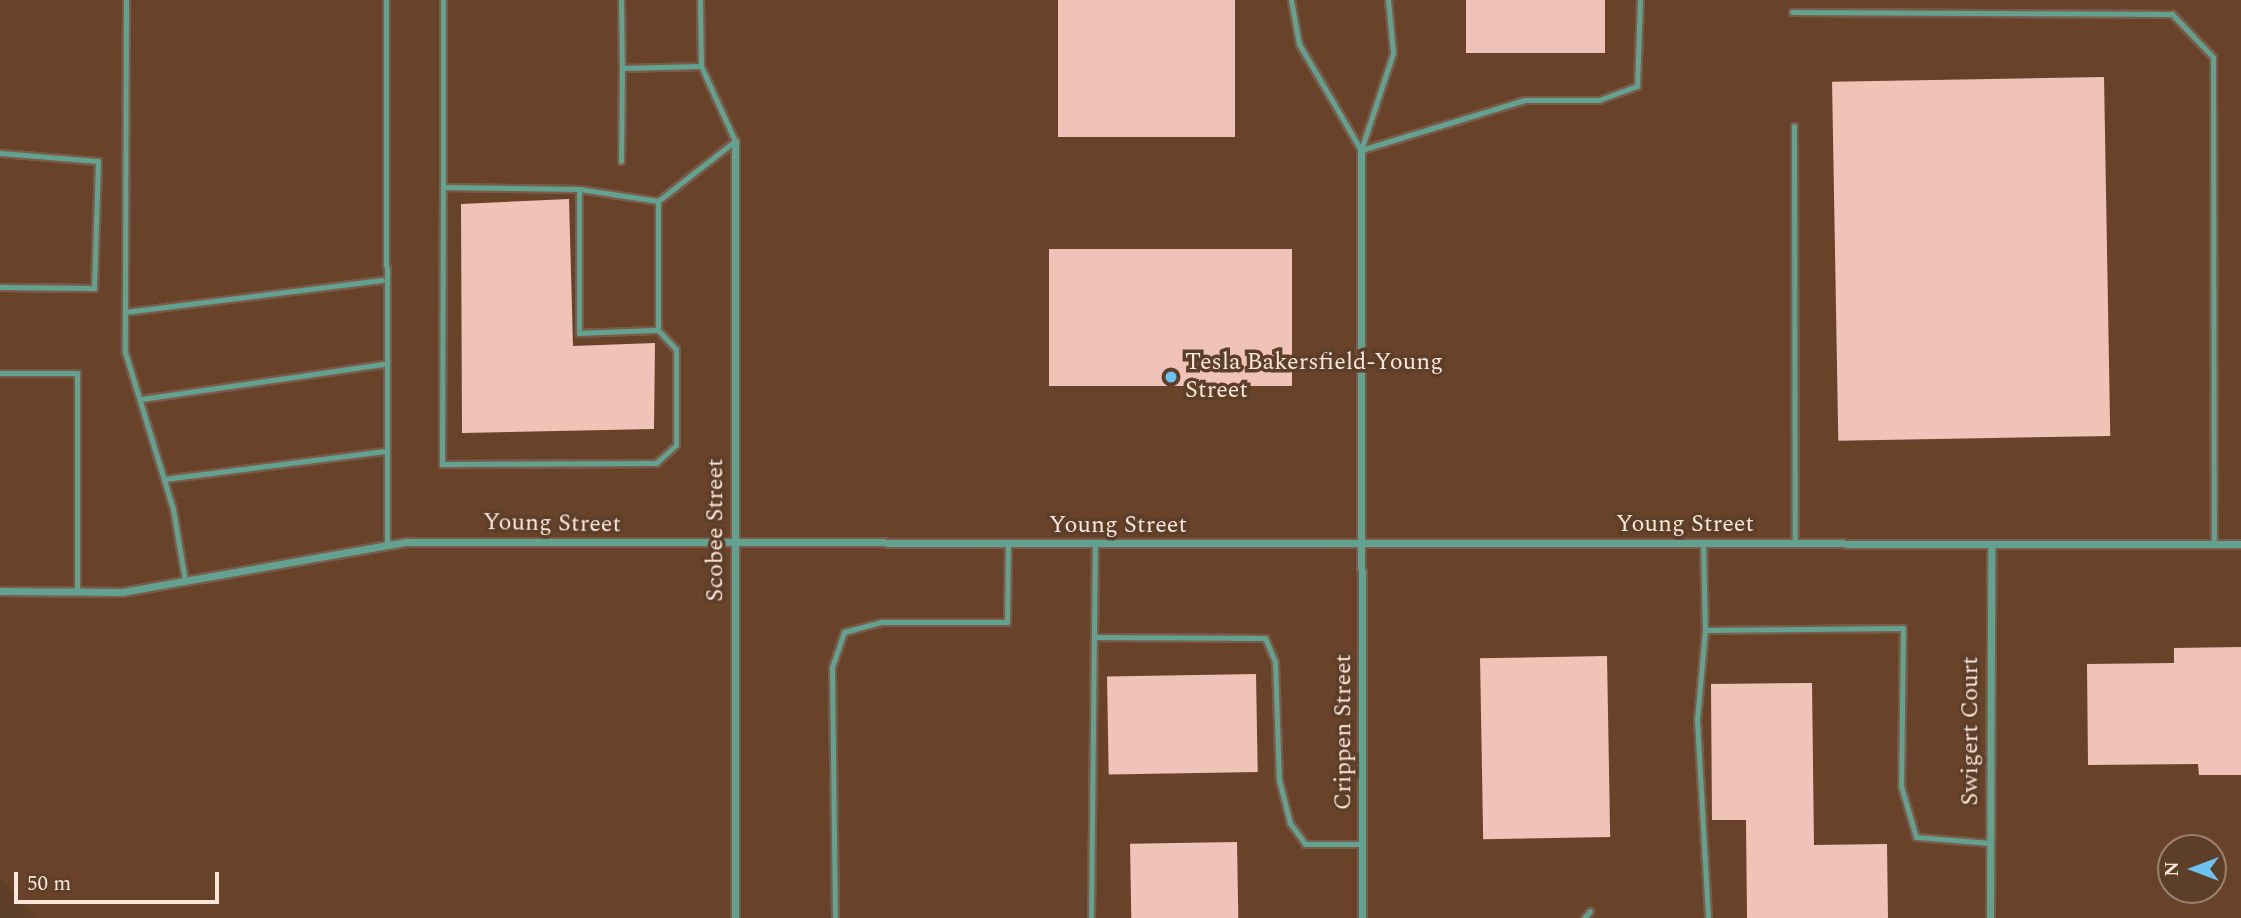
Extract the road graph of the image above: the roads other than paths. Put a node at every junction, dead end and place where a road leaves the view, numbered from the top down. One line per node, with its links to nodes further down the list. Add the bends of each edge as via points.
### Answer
1 (126, 0): 22 (lane)
2 (386, 0): 20 (lane)
3 (443, 0): 17 (lane)
4 (621, 0): 11 (lane)
5 (700, 0): 10 (lane)
6 (1291, 0): 14 (lane, via 1299,44)
7 (1388, 0): 14 (lane, via 1394,53)
8 (1640, 0): 14 (lane, via 1637,86 1599,100 1525,100)
9 (1792, 12): 38 (lane, via 2172,14 2213,57)
10 (701, 66): 11 (lane); 13 (lane)
11 (622, 68): 16 (lane)
12 (1794, 126): 30 (lane)
13 (735, 141): 19 (lane); 34 (street, Scobee Street)
14 (1361, 150): 37 (street, Crippen Street)
15 (0, 153): 21 (lane, via 98,161 94,288)
16 (621, 161)
17 (443, 187): 18 (lane); 23 (lane, via 442,464 656,463 676,444 676,349)
18 (579, 189): 19 (lane); 23 (lane, via 579,333)
19 (658, 201): 23 (lane)
20 (382, 280): 22 (lane); 24 (lane)
21 (0, 287)
22 (125, 312): 26 (lane, via 125,352)
23 (658, 330)
24 (383, 364): 26 (lane); 27 (lane)
25 (0, 373): 41 (lane, via 77,373)
26 (141, 399): 28 (lane)
27 (385, 451): 28 (lane); 33 (lane)
28 (164, 479): 39 (lane)
29 (1703, 543): 30 (street, Young Street); 37 (street, Young Street); 42 (lane)
30 (1795, 544): 31 (street, Young Street)
31 (1991, 544): 38 (street, Young Street); 44 (street, Swigert Court)
32 (2241, 544): 38 (street, Young Street)
33 (387, 545): 34 (street, Young Street); 39 (street, Young Street)
34 (735, 545): 35 (street, Young Street); 47 (street, Scobee Street)
35 (1009, 545): 36 (street, Young Street); 48 (lane, via 1007,622 881,622 844,632 832,667)
36 (1095, 545): 37 (street, Young Street); 43 (lane)
37 (1364, 545): 45 (street, Crippen Street)
38 (2214, 545)
39 (185, 581): 41 (street, Young Street)
40 (0, 591): 41 (street, Young Street)
41 (77, 591)
42 (1705, 630): 44 (lane, via 1903,628 1901,786 1916,837); 52 (lane, via 1698,720)
43 (1094, 637): 45 (lane, via 1265,638 1275,662 1279,780 1290,823 1305,844); 49 (lane, via 1089,750)
44 (1991, 843): 53 (street, Swigert Court)
45 (1362, 845): 50 (street, Crippen Street)
46 (1590, 911): 51 (lane)
47 (735, 918)
48 (835, 918)
49 (1091, 918)
50 (1362, 918)
51 (1584, 918)
52 (1708, 918)
53 (1990, 918)

